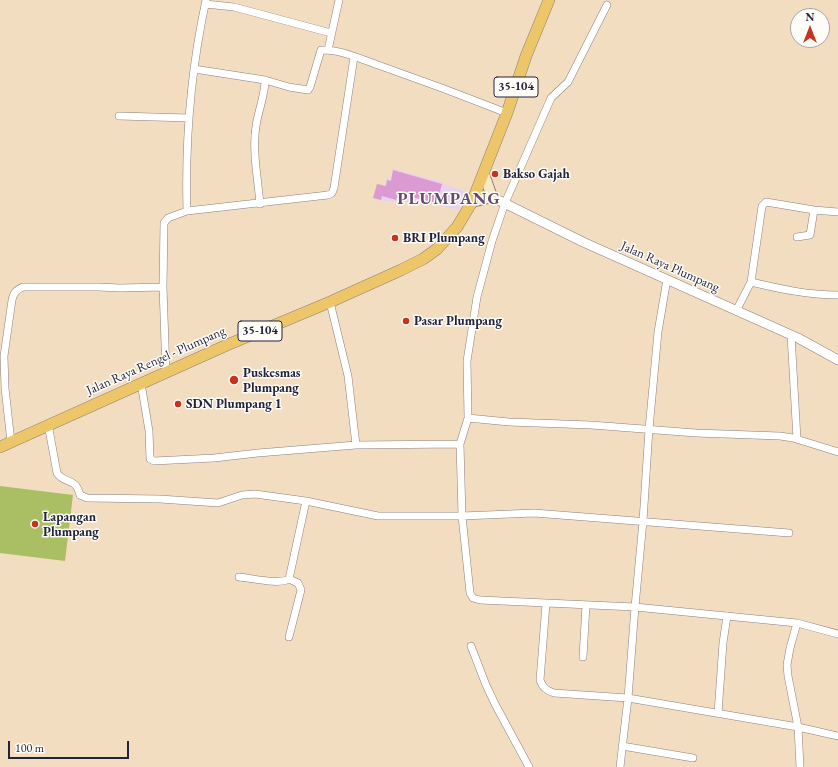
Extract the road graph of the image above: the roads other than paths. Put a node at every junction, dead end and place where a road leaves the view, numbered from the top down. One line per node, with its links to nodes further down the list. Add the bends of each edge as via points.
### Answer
1 (339, 0): 5 (street)
2 (549, 0): 10 (main road, 35-104, via 526,56)
3 (205, 2): 5 (street, via 234,7); 8 (street)
4 (607, 5): 16 (street, via 568,82 551,98)
5 (331, 33): 6 (street)
6 (328, 50): 7 (street); 9 (street, via 320,51 308,90)
7 (354, 57): 10 (street); 17 (street, via 332,193)
8 (194, 69): 9 (street); 12 (street)
9 (265, 80): 17 (street, via 256,127 255,151)
10 (507, 113): 13 (main road, 35-104)
11 (119, 116): 12 (street)
12 (189, 118): 19 (street)
13 (484, 174): 14 (main road); 15 (main road, Jalan Raya Rengel - Plumpang / 35-104)
14 (492, 197): 15 (main road); 16 (street, Jalan Raya Plumpang)
15 (472, 202): 26 (main road, Jalan Raya Rengel - Plumpang / 35-104, via 457,227 437,249 423,259)
16 (505, 203): 22 (street, Jalan Raya Plumpang, via 583,242); 33 (street, via 477,297 467,361)
17 (260, 204): 19 (street)
18 (814, 210): 20 (street); 21 (street, via 810,235); 23 (street, via 771,203 762,206)
19 (187, 211): 24 (street, via 168,218 164,223)
20 (838, 212)
21 (797, 237)
22 (667, 279): 27 (street, Jalan Raya Plumpang); 35 (street, via 658,332)
23 (751, 282): 25 (street, via 816,295); 27 (street)
24 (163, 287): 29 (street, via 23,286 17,289 12,300); 31 (street)
25 (838, 295)
26 (330, 302): 31 (main road, Jalan Raya Rengel - Plumpang / 35-104); 38 (street, via 348,376)
27 (736, 311): 28 (street, Jalan Raya Plumpang)
28 (791, 335): 30 (street, Jalan Raya Plumpang); 36 (street)
29 (2, 356): 37 (street)
30 (838, 360)
31 (166, 373): 32 (main road, Jalan Raya Rengel - Plumpang / 35-104)
32 (141, 383): 34 (main road, Jalan Raya Rengel - Plumpang / 35-104); 38 (street, via 149,431 150,460 214,458)
33 (468, 418): 35 (street); 39 (street)
34 (48, 424): 37 (main road, Jalan Raya Rengel - Plumpang / 35-104); 42 (street, via 57,473 61,478 75,484 82,497 218,503 242,495 255,494)
35 (649, 429): 36 (street); 44 (street)
36 (797, 439): 41 (street)
37 (11, 442): 40 (main road, Jalan Raya Rengel - Plumpang / 35-104)
38 (356, 444): 39 (street)
39 (460, 444): 43 (street)
40 (0, 447)
41 (838, 452)
42 (306, 501): 43 (street, via 378,516); 47 (street)
43 (462, 516): 44 (street, via 534,513); 48 (street, via 470,593 473,598)
44 (643, 521): 45 (street); 50 (street)
45 (789, 533)
46 (239, 577): 47 (street, via 275,581)
47 (289, 579): 54 (street, via 298,583 301,590)
48 (546, 604): 49 (street); 57 (street, via 540,680 542,687 554,693)
49 (586, 604): 50 (street); 56 (street)
50 (635, 607): 51 (street); 57 (street)
51 (727, 616): 52 (street); 58 (street)
52 (797, 623): 53 (street); 59 (street, via 787,665)
53 (838, 634)
54 (289, 637)
55 (471, 646): 63 (street, via 495,704)
56 (583, 657)
57 (628, 698): 58 (street); 61 (street)
58 (718, 713): 59 (street)
59 (798, 727): 60 (street); 65 (street)
60 (838, 736)
61 (622, 746): 62 (street); 64 (street)
62 (693, 758)
63 (529, 767)
64 (620, 767)
65 (800, 767)

